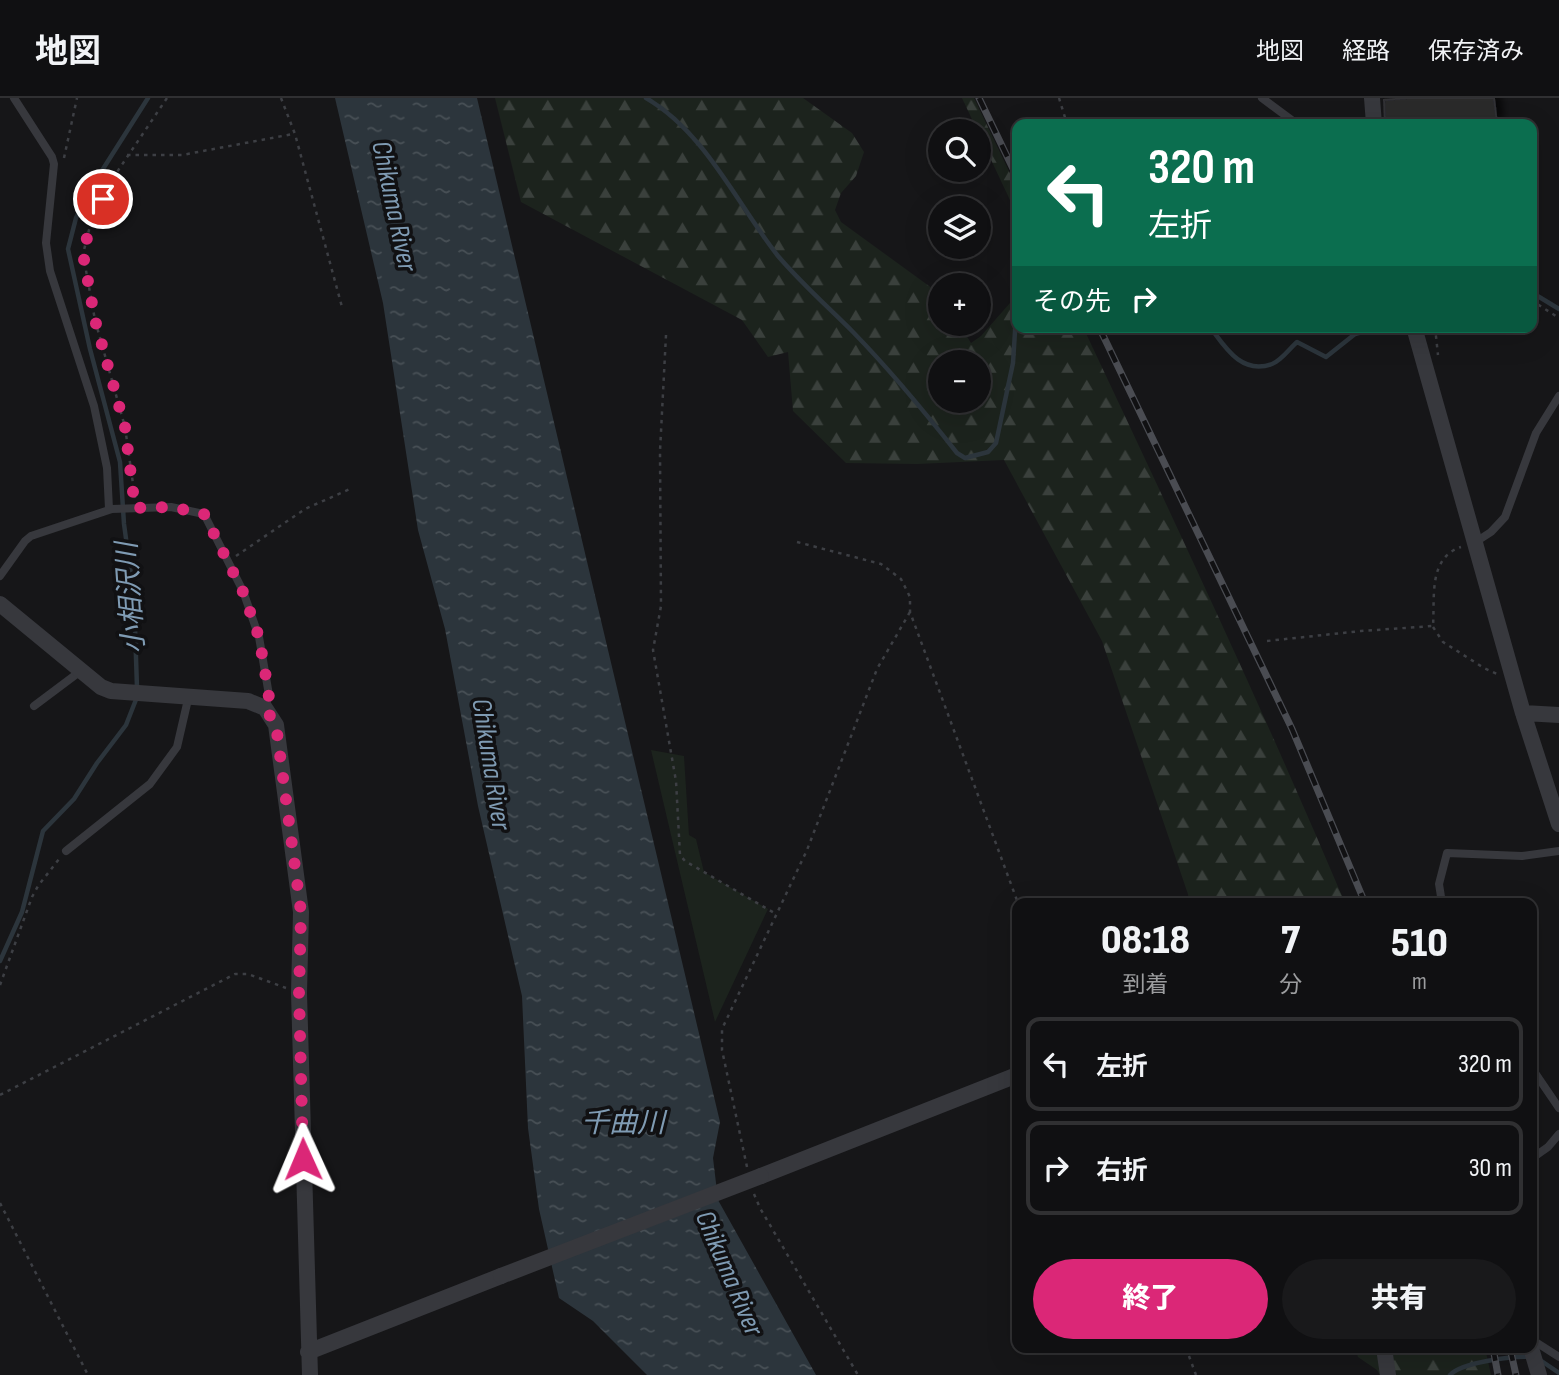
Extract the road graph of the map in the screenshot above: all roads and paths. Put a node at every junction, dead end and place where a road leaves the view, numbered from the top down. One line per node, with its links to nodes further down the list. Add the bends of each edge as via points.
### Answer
1 (14, 98): 13 (lane, via 52,157)
2 (77, 98): 13 (path, via 64,159)
3 (167, 98): 12 (path)
4 (281, 98): 11 (path)
5 (1059, 98): 8 (path)
6 (1262, 98): 9 (lane)
7 (1372, 98): 10 (street)
8 (1065, 119)
9 (1290, 119)
10 (1374, 119)
11 (295, 134): 12 (path, via 182,155); 15 (path)
12 (127, 155): 23 (path, via 91,222 83,254 95,320 125,427)
13 (54, 171): 24 (lane, via 46,243 50,271 94,406)
14 (1537, 304): 16 (path)
15 (342, 307)
16 (1559, 317)
17 (1416, 333): 26 (street)
18 (1436, 333): 20 (path)
19 (666, 335): 45 (path, via 660,451 661,606 653,650 676,781 680,855)
20 (1439, 359)
21 (1559, 396): 26 (lane, via 1536,433 1505,517)
22 (350, 489): 27 (path, via 305,509)
23 (133, 508): 24 (lane); 27 (lane, via 171,507 204,514)
24 (111, 509): 28 (lane, via 31,536)
25 (797, 542): 30 (path, via 881,564 901,579 910,597)
26 (1474, 543): 31 (path, via 1449,551 1437,566); 34 (street)
27 (227, 562): 37 (lane, via 259,637 269,695)
28 (0, 576)
29 (0, 604): 33 (street)
30 (910, 612): 43 (path); 45 (path, via 877,669 807,850)
31 (1433, 626): 32 (path); 34 (path, via 1443,642)
32 (1267, 641)
33 (82, 670): 35 (street, via 111,691); 36 (lane)
34 (1513, 680): 38 (street)
35 (189, 695): 37 (street, via 237,698); 42 (lane, via 177,747 150,784)
36 (34, 706)
37 (265, 708): 47 (street, via 276,725 301,912)
38 (1522, 713): 39 (street); 40 (street)
39 (1559, 715)
40 (1559, 824)
41 (1559, 850): 44 (lane, via 1522,856 1447,853)
42 (66, 851): 46 (path, via 38,886)
43 (1016, 898)
44 (1440, 898)
45 (776, 914): 54 (path, via 722,1029 722,1050)
46 (0, 985)
47 (299, 993): 50 (path, via 248,974 234,974); 56 (street)
48 (1012, 1076): 54 (street)
49 (1537, 1076): 51 (lane)
50 (0, 1095)
51 (1559, 1108)
52 (1559, 1134): 53 (lane)
53 (1537, 1154)
54 (754, 1179): 56 (street, bridge); 63 (path, via 760,1208)
55 (0, 1203): 61 (path)
56 (308, 1352): 62 (street)
57 (1188, 1353): 64 (path)
58 (1385, 1353): 65 (street)
59 (1534, 1355): 60 (lane)
60 (1559, 1357)
61 (88, 1375)
62 (310, 1375)
63 (858, 1375)
64 (1196, 1375)
65 (1388, 1375)

